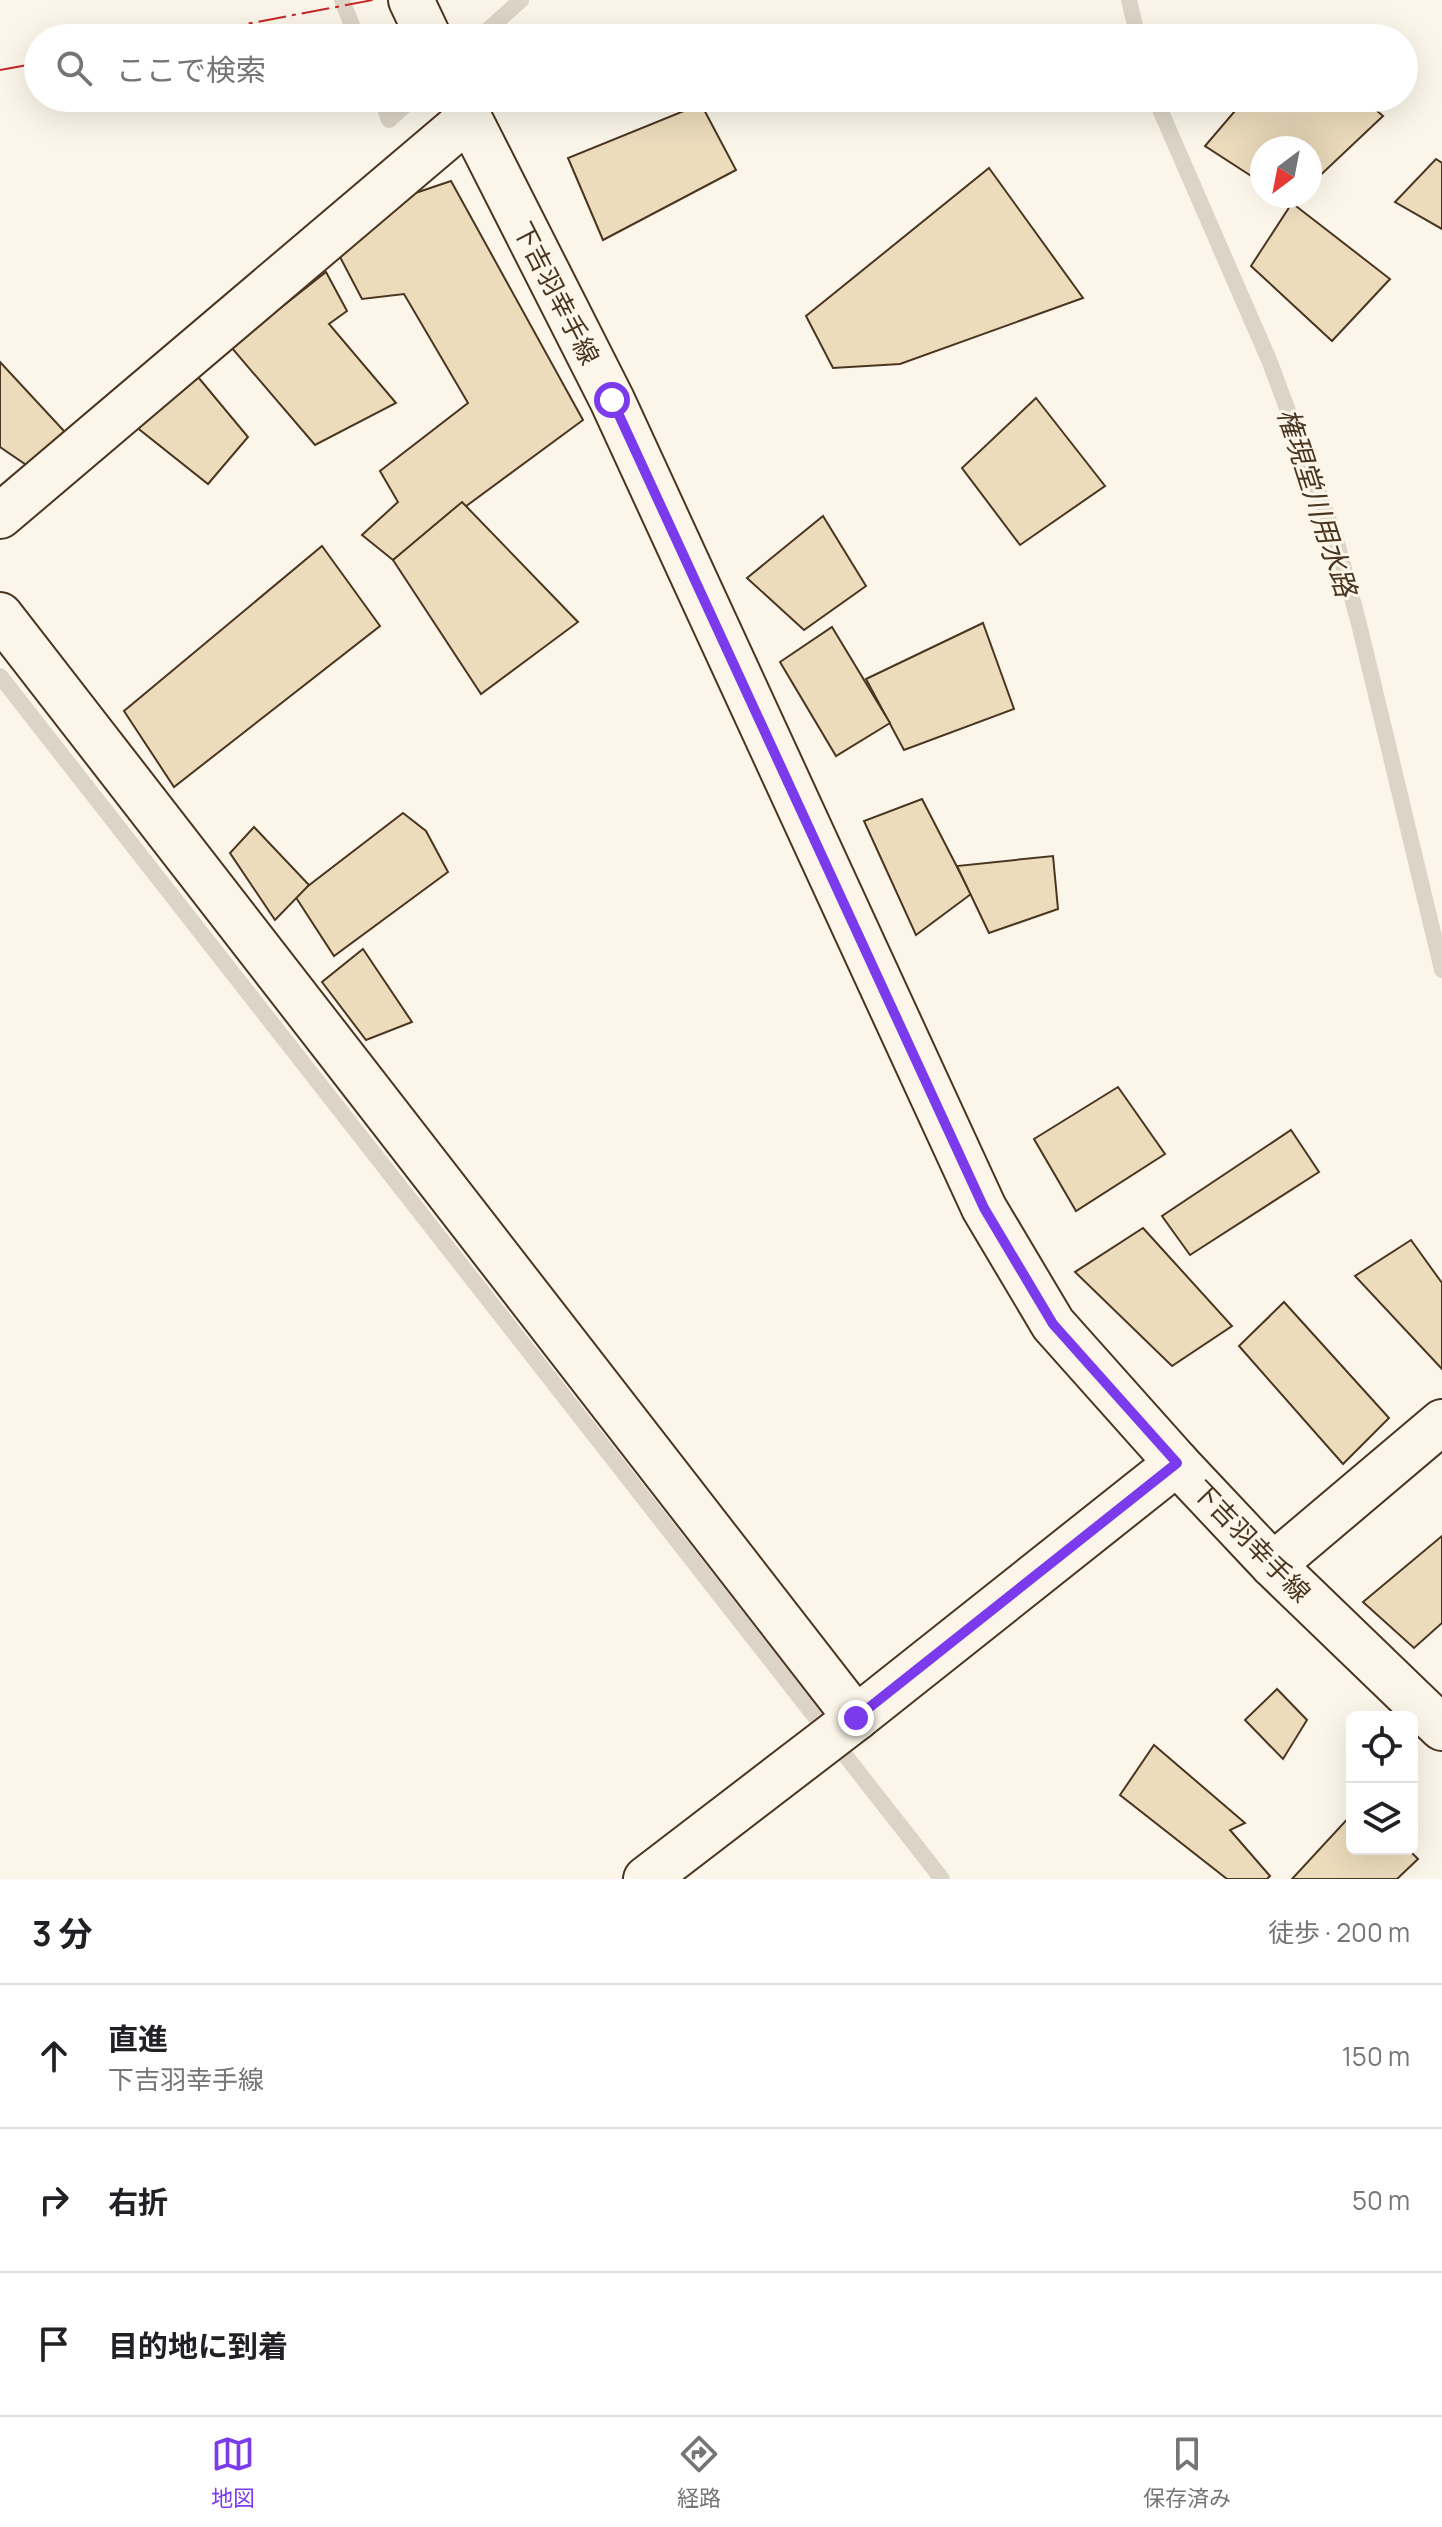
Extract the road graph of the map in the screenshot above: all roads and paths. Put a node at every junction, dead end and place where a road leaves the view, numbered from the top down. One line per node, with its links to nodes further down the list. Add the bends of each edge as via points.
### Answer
1 (411, 0): 2 (street)
2 (422, 24)
3 (459, 112): 5 (street)
4 (466, 112): 8 (street, 下吉羽幸手線, via 612,400 984,1208 1053,1324)
5 (0, 516)
6 (0, 615): 10 (street)
7 (1442, 1422): 9 (street)
8 (1177, 1463): 9 (street, 下吉羽幸手線); 10 (street)
9 (1273, 1565): 11 (street, 下吉羽幸手線)
10 (856, 1718): 12 (street)
11 (1442, 1728)
12 (646, 1879)

